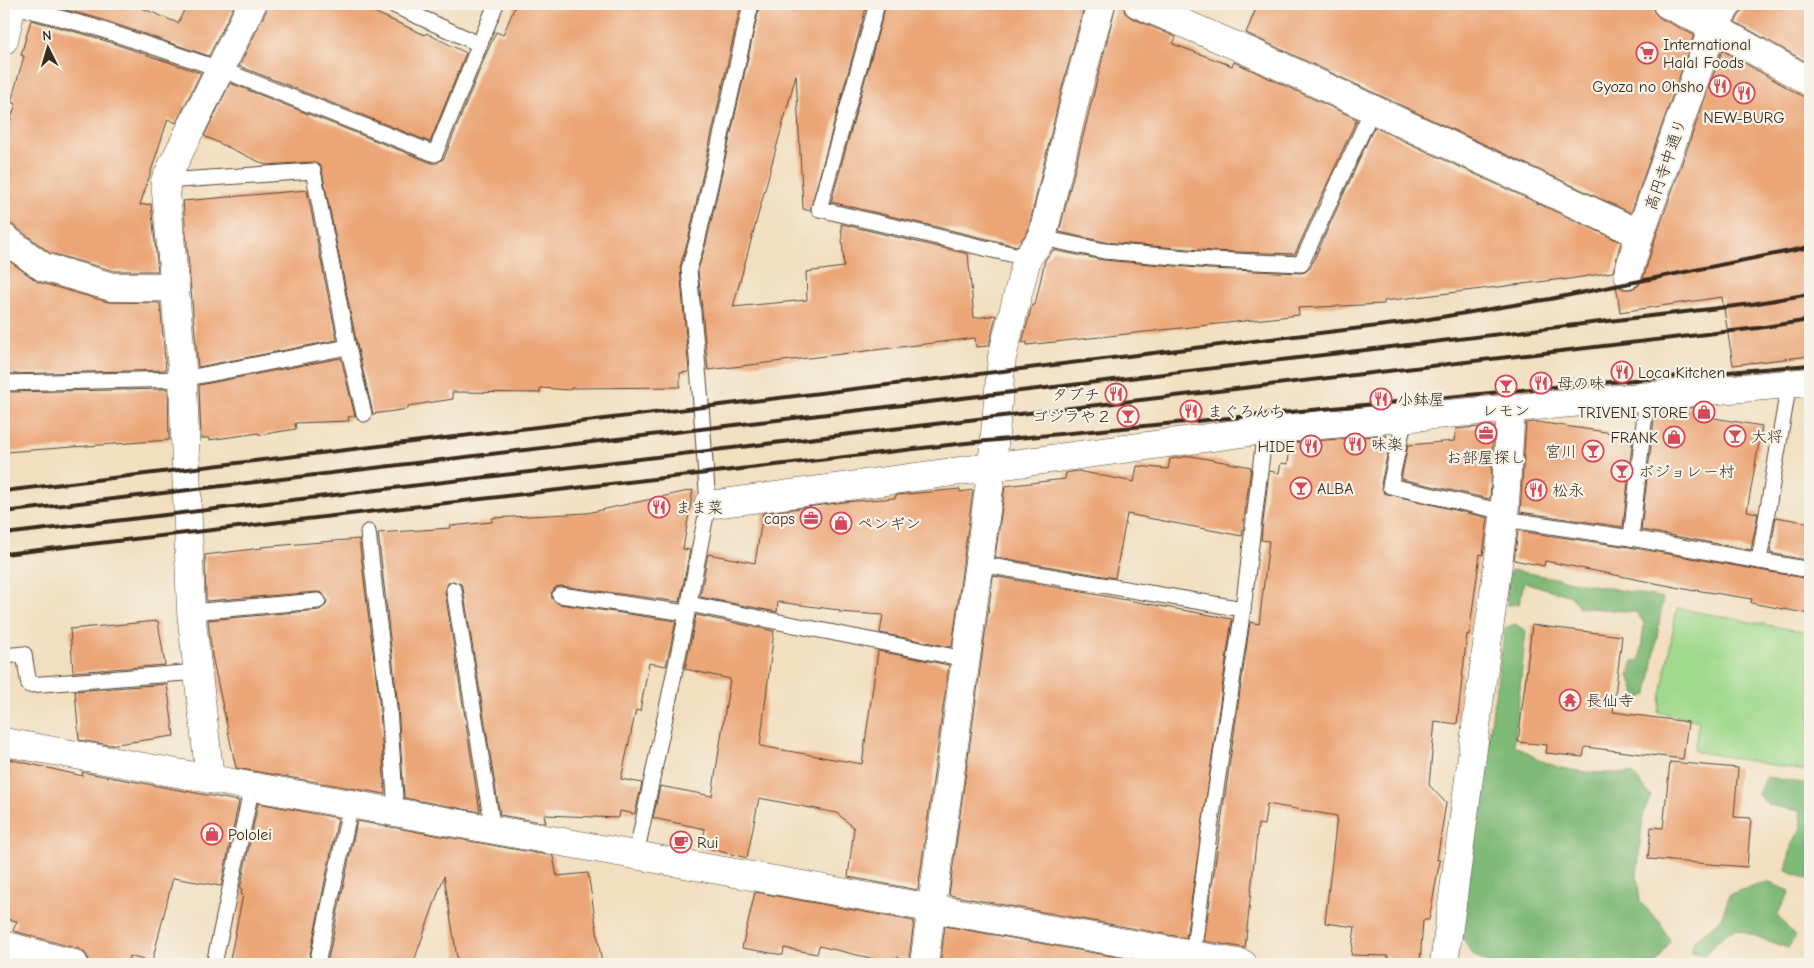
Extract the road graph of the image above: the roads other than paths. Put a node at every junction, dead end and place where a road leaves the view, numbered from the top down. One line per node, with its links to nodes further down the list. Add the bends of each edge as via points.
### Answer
1 (12, 4): 12 (street); 14 (lane, via 94,27)
2 (252, 4): 14 (street)
3 (391, 4): 13 (lane)
4 (496, 4): 13 (lane)
5 (751, 4): 33 (lane, via 689,269)
6 (877, 4): 20 (lane, via 819,209)
7 (1101, 4): 20 (street)
8 (1138, 4): 16 (street, via 1248,50)
9 (1667, 4): 11 (street)
10 (1728, 4): 11 (street, 高円寺中通り)
11 (1713, 26): 15 (street); 18 (street, 高円寺中通り)
12 (4, 40)
13 (479, 44): 14 (lane, via 435,154)
14 (220, 69): 17 (street)
15 (1810, 82)
16 (1372, 108): 18 (street); 20 (lane, via 1301,264)
17 (165, 180): 22 (street); 23 (lane, via 313,171)
18 (1640, 234): 21 (street, 高円寺中通り)
19 (4, 238): 22 (street, via 44,267 112,287)
20 (1034, 248): 32 (street, via 1002,357)
21 (1628, 274)
22 (175, 287): 24 (street)
23 (348, 347): 24 (lane); 29 (lane)
24 (182, 379): 26 (lane); 45 (street)
25 (1800, 382): 27 (street); 37 (lane)
26 (4, 383)
27 (1647, 396): 28 (street); 36 (lane)
28 (1511, 408): 30 (street); 34 (street)
29 (364, 414)
30 (1405, 417): 31 (street); 34 (lane, via 1390,486)
31 (1265, 430): 32 (street); 44 (lane)
32 (992, 467): 33 (street); 38 (street)
33 (708, 505): 43 (lane)
34 (1504, 515): 36 (lane); 64 (street)
35 (368, 532): 53 (lane, via 389,708)
36 (1631, 538): 37 (lane)
37 (1759, 561): 39 (lane)
38 (979, 564): 44 (lane); 47 (street)
39 (1810, 570)
40 (454, 590): 54 (lane)
41 (560, 595): 43 (lane)
42 (318, 601): 45 (lane)
43 (688, 608): 47 (lane); 55 (lane)
44 (1243, 609): 58 (lane)
45 (191, 612): 48 (street)
46 (4, 656): 48 (lane, via 24,654 28,685)
47 (965, 659): 56 (street)
48 (198, 672): 50 (street)
49 (4, 742): 50 (street)
50 (210, 779): 51 (street)
51 (252, 786): 52 (street); 60 (lane)
52 (351, 804): 53 (street); 61 (lane)
53 (396, 812): 54 (street)
54 (493, 830): 55 (street)
55 (636, 855): 56 (street)
56 (932, 908): 58 (street); 62 (street)
57 (4, 945): 59 (street)
58 (1193, 955): 63 (street)
59 (74, 964)
60 (214, 964)
61 (317, 964)
62 (924, 964)
63 (1243, 964)
64 (1444, 964)

